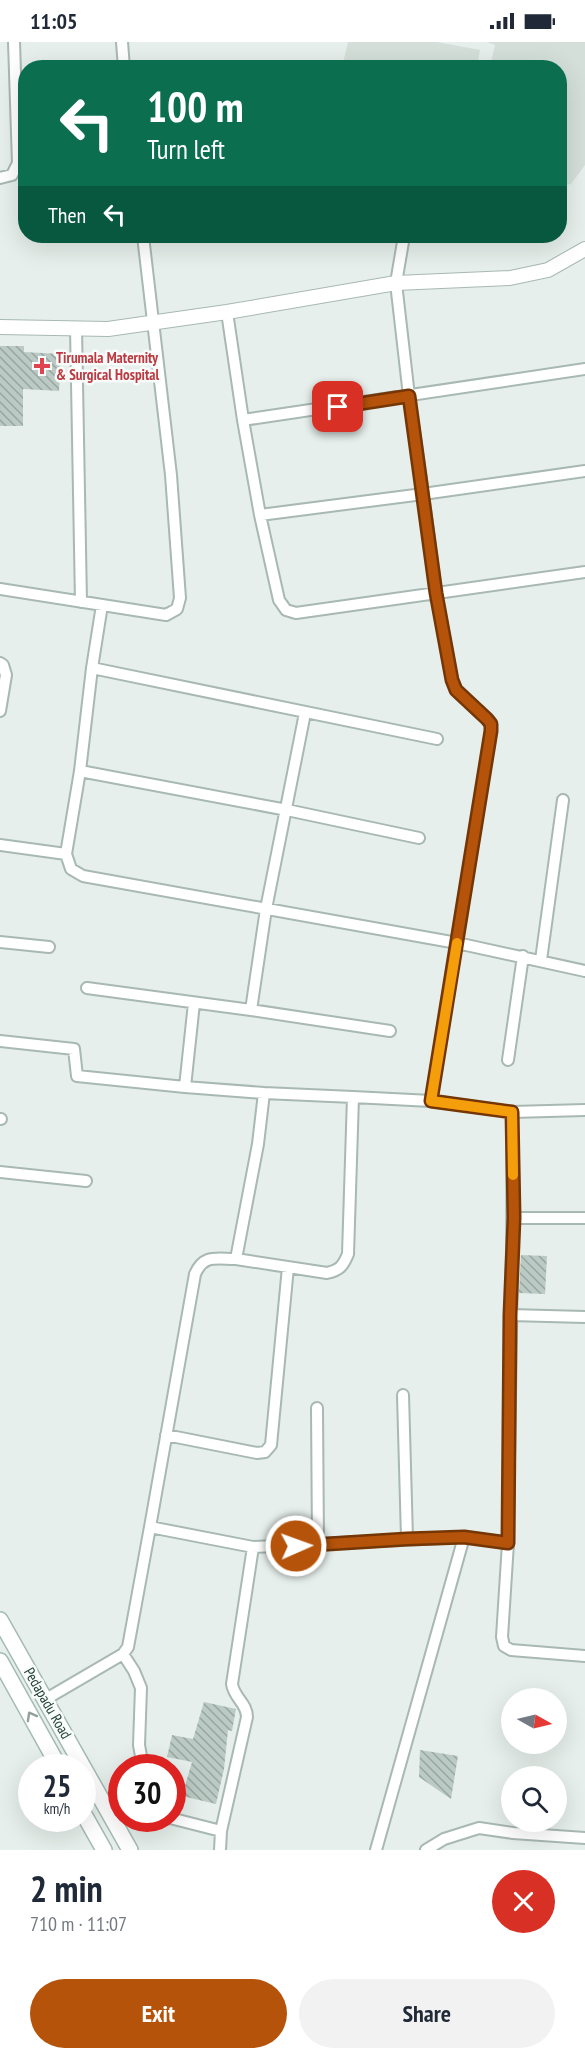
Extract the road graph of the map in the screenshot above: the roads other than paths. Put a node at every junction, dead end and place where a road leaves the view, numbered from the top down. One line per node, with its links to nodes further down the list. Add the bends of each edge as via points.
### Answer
1 (14, 42): 4 (street, via 18,163 12,175)
2 (122, 42): 3 (street)
3 (123, 60)
4 (0, 178)
5 (143, 243): 10 (street)
6 (403, 243): 8 (street)
7 (585, 249): 8 (street, via 548,270 510,278)
8 (396, 284): 9 (street); 14 (street)
9 (227, 312): 10 (street); 15 (street)
10 (153, 323): 12 (street); 23 (street, via 171,475 180,598 177,609 166,615)
11 (0, 327): 12 (street)
12 (76, 328): 22 (street)
13 (585, 369): 14 (street)
14 (409, 396): 15 (street); 17 (street)
15 (243, 420): 18 (street)
16 (585, 471): 17 (street)
17 (423, 494): 18 (street); 21 (street)
18 (260, 515): 21 (street, via 279,600 286,610 296,613)
19 (585, 572): 21 (street)
20 (0, 589): 22 (street)
21 (436, 593): 37 (street, via 456,690 491,724)
22 (81, 602): 23 (street)
23 (102, 605): 25 (street)
24 (0, 663): 26 (street, via 6,675)
25 (92, 668): 27 (street); 29 (street)
26 (0, 711)
27 (305, 712): 28 (street); 31 (street)
28 (437, 739)
29 (80, 771): 31 (street); 34 (street)
30 (563, 800): 40 (street)
31 (287, 810): 32 (street); 35 (street)
32 (419, 838)
33 (0, 845): 34 (street)
34 (66, 854): 35 (street, via 71,868 83,876)
35 (266, 909): 37 (street); 44 (street)
36 (0, 942): 38 (street)
37 (457, 943): 39 (street); 51 (street)
38 (49, 947)
39 (523, 956): 40 (street); 47 (street)
40 (541, 960): 41 (street)
41 (585, 971)
42 (87, 988): 43 (street)
43 (194, 1003): 44 (street); 48 (street)
44 (251, 1010): 45 (street)
45 (390, 1031)
46 (0, 1041): 48 (street, via 74,1049 77,1076)
47 (508, 1060)
48 (185, 1088): 49 (street)
49 (264, 1093): 50 (street); 58 (street)
50 (353, 1097): 51 (street); 59 (street, via 348,1254 343,1265 327,1273)
51 (431, 1101): 53 (street)
52 (585, 1110): 53 (street)
53 (512, 1112): 56 (street)
54 (0, 1172): 55 (street)
55 (86, 1182)
56 (514, 1218): 57 (street); 60 (street)
57 (585, 1218)
58 (236, 1259): 59 (street); 64 (street, via 209,1259 199,1264 195,1274)
59 (288, 1267): 64 (street, via 271,1445 265,1452 257,1453)
60 (510, 1315): 61 (street); 68 (street)
61 (585, 1317)
62 (403, 1395): 67 (street)
63 (317, 1408): 69 (street)
64 (166, 1435): 65 (street)
65 (150, 1527): 70 (street); 72 (street, via 131,1636)
66 (464, 1537): 67 (street); 68 (street); 85 (street)
67 (407, 1539): 69 (street)
68 (508, 1543): 73 (street, via 504,1646 511,1650)
69 (318, 1545): 70 (street)
70 (253, 1547): 80 (street, via 232,1684 247,1717)
71 (0, 1620): 75 (main road, Pedapadu Road)
72 (123, 1654): 75 (street); 77 (street, via 141,1688)
73 (585, 1656)
74 (0, 1661): 76 (main road, Pedapadu Road, one-way to 74)
75 (46, 1699): 83 (main road, Pedapadu Road)
76 (52, 1754)
77 (140, 1754)
78 (186, 1822): 80 (street)
79 (94, 1832): 82 (main road)
80 (221, 1832): 84 (street)
81 (585, 1838): 86 (street, via 479,1828 444,1839)
82 (104, 1850)
83 (130, 1850)
84 (220, 1850)
85 (376, 1850)
86 (426, 1850)

